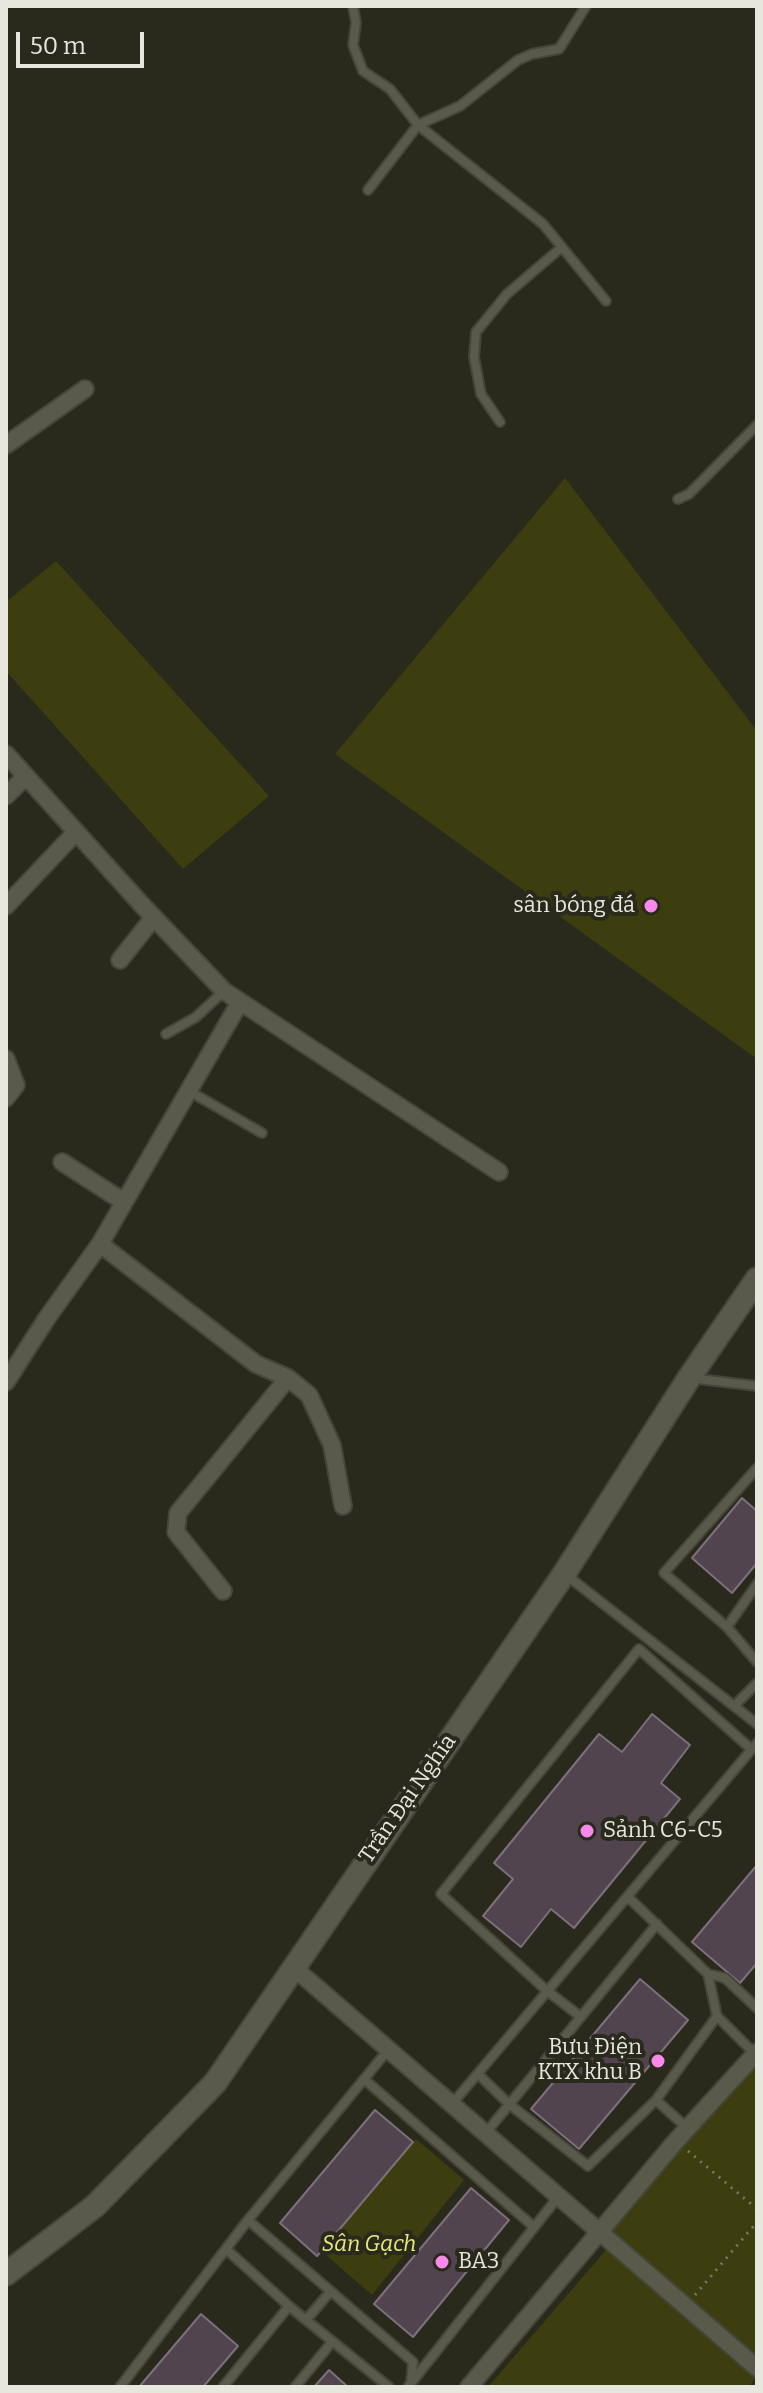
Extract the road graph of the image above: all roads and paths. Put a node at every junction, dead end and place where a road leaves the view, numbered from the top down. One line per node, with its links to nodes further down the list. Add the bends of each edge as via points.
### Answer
1 (353, 6): 3 (lane, via 353,45 363,71 390,89)
2 (586, 6): 3 (lane, via 559,49 518,60 460,106)
3 (418, 125): 4 (lane); 5 (lane, via 543,224)
4 (368, 190)
5 (562, 247): 6 (lane); 8 (lane, via 507,294 476,332 474,357 481,394)
6 (606, 301)
7 (85, 389): 10 (street)
8 (500, 422)
9 (757, 425): 11 (lane)
10 (6, 445)
11 (678, 499)
12 (6, 754): 13 (street)
13 (26, 776): 14 (street); 15 (street)
14 (6, 796)
15 (76, 832): 16 (street); 17 (street)
16 (6, 906)
17 (154, 917): 18 (street); 19 (street)
18 (120, 960)
19 (224, 991): 20 (street); 21 (lane, via 196,1017)
20 (240, 1002): 23 (street); 27 (street)
21 (166, 1034)
22 (6, 1059): 24 (street, via 16,1085)
23 (189, 1091): 25 (lane); 28 (street)
24 (6, 1098)
25 (262, 1133)
26 (62, 1162): 28 (street)
27 (499, 1172)
28 (124, 1202): 29 (street)
29 (100, 1244): 31 (street, via 256,1364); 33 (street)
30 (757, 1279): 32 (street, Trần Đại Nghĩa)
31 (288, 1378): 36 (street, via 309,1395 332,1445); 39 (street, via 178,1513 176,1532)
32 (689, 1378): 34 (lane); 37 (street, Trần Đại Nghĩa)
33 (6, 1382)
34 (757, 1386)
35 (757, 1468): 40 (lane, via 664,1573)
36 (343, 1506)
37 (564, 1574): 43 (lane); 48 (street, Trần Đại Nghĩa)
38 (757, 1584): 40 (lane)
39 (223, 1591)
40 (727, 1627): 41 (lane)
41 (757, 1662)
42 (757, 1683): 43 (lane)
43 (735, 1705): 44 (lane)
44 (757, 1724)
45 (754, 1746): 46 (lane); 50 (lane, via 639,1649 441,1894)
46 (628, 1897): 47 (lane); 50 (lane)
47 (657, 1924): 49 (lane); 53 (lane)
48 (293, 1967): 54 (street); 70 (street, Trần Đại Nghĩa, via 215,2083 95,2206)
49 (708, 1974): 51 (lane, via 725,1978); 52 (lane)
50 (546, 1990): 53 (lane); 56 (lane)
51 (757, 2008)
52 (717, 2016): 55 (lane); 58 (lane)
53 (581, 2017): 60 (lane)
54 (388, 2050): 57 (lane); 59 (street)
55 (756, 2053): 62 (street)
56 (478, 2074): 59 (lane); 60 (lane)
57 (364, 2079): 65 (lane); 67 (lane)
58 (656, 2100): 60 (lane, via 588,2166); 62 (lane)
59 (452, 2104): 61 (street)
60 (509, 2104): 61 (lane)
61 (485, 2134): 63 (street)
62 (682, 2135): 64 (path); 68 (street)
63 (558, 2197): 67 (lane); 68 (street)
64 (757, 2209)
65 (248, 2220): 69 (lane); 71 (lane)
66 (757, 2222): 73 (path)
67 (534, 2227): 77 (lane)
68 (599, 2232): 73 (street); 82 (street)
69 (226, 2249): 72 (lane); 78 (lane)
70 (6, 2274)
71 (330, 2292): 74 (lane); 77 (lane, via 413,2362)
72 (289, 2306): 74 (lane); 79 (lane)
73 (686, 2307): 76 (street)
74 (306, 2320): 75 (lane)
75 (332, 2342): 80 (lane); 81 (lane)
76 (757, 2368)
77 (412, 2386): 81 (lane)
78 (120, 2387)
79 (223, 2387)
80 (295, 2387)
81 (391, 2387)
82 (469, 2387)

